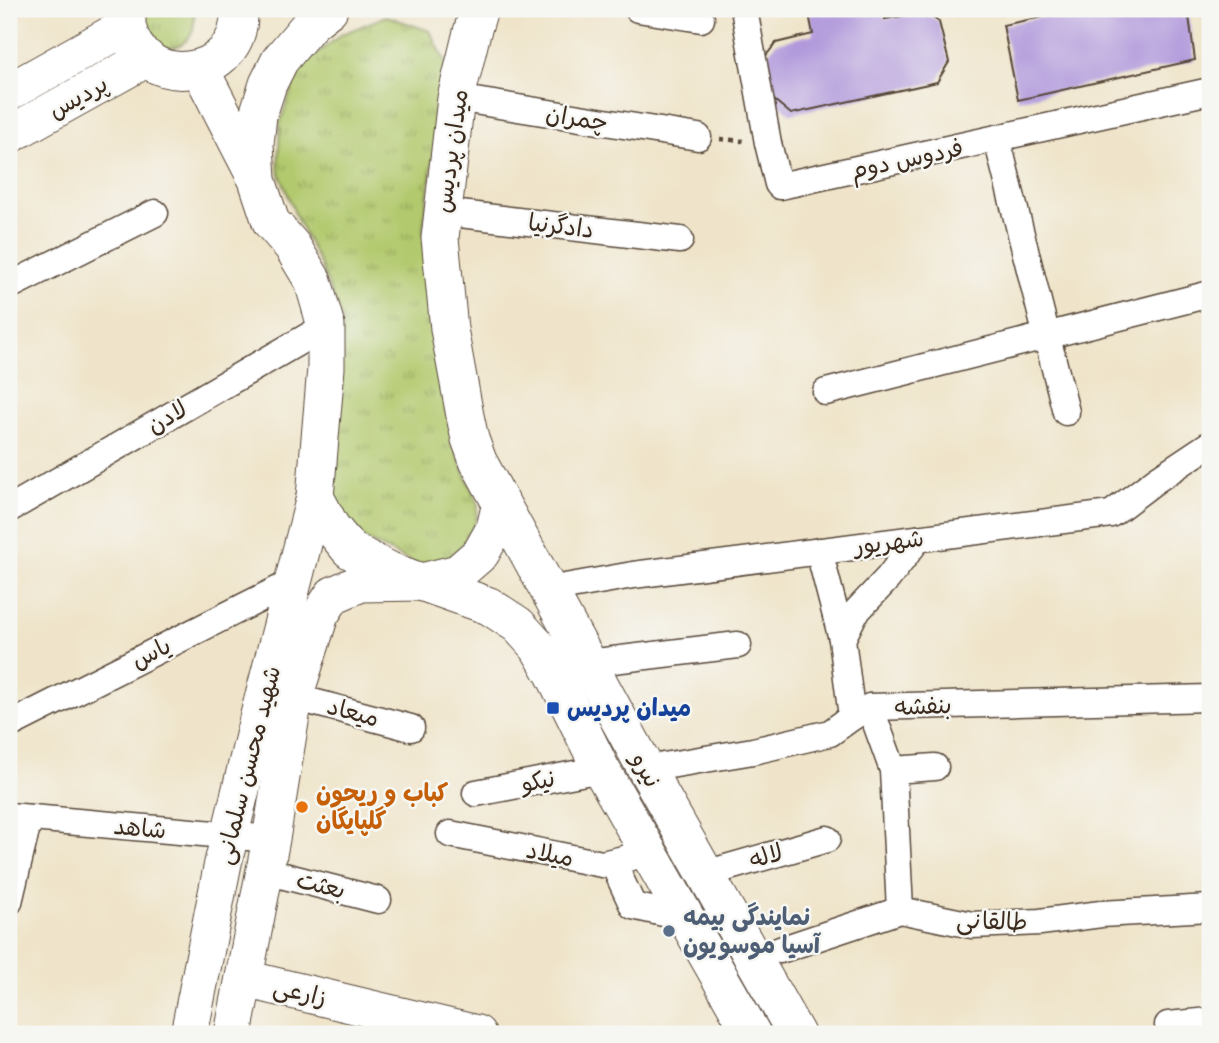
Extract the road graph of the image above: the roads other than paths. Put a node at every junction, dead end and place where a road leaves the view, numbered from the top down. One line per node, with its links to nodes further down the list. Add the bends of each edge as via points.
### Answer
1 (239, 9): 9 (main road, via 238,30 230,47)
2 (329, 9): 16 (main road, via 280,60 268,84 258,115)
3 (638, 9): 7 (street)
4 (744, 9): 15 (street, فردوس دوم, via 778,184)
5 (468, 17): 12 (main road, میدان پردیس)
6 (127, 18): 8 (main road, via 135,44); 11 (main road, پردیس)
7 (701, 19)
8 (147, 58): 9 (main road, via 163,68); 13 (main road, پردیس)
9 (200, 69): 16 (main road)
10 (1210, 91): 15 (street, فردوس دوم)
11 (9, 92)
12 (456, 98): 14 (street, چمران); 17 (main road, میدان پردیس)
13 (9, 135)
14 (698, 137)
15 (997, 139): 23 (street)
16 (257, 180): 22 (main road, via 271,222 313,281)
17 (443, 212): 19 (street, دادگرنیا); 28 (main road, میدان پردیس, via 440,238 449,329 465,416 478,461)
18 (155, 213): 20 (street)
19 (680, 240)
20 (11, 279)
21 (1210, 293): 23 (street)
22 (326, 326): 27 (main road); 29 (street, لادن)
23 (1046, 336): 24 (street); 25 (street)
24 (826, 392)
25 (1066, 412)
26 (1210, 444): 30 (street, شهریور, via 1111,514)
27 (315, 497): 32 (main road, شهید محسن سلمانی); 33 (main road, via 331,527 351,550)
28 (500, 503): 33 (main road, via 495,528 481,553 458,573); 34 (main road, نیرو)
29 (9, 509)
30 (918, 538): 31 (street, شهریور); 35 (street, via 855,613)
31 (818, 551): 34 (street, شهریور); 35 (street)
32 (293, 582): 41 (street, یاس); 50 (main road, شهید محسن سلمانی)
33 (422, 582): 38 (main road, شهید محسن سلمانی, via 361,583 333,595 320,615); 44 (main road, نیرو, via 489,606 518,625 549,665)
34 (548, 590): 37 (main road, نیرو)
35 (842, 639): 40 (street)
36 (737, 645): 37 (street)
37 (588, 663): 45 (main road, نیرو)
38 (294, 697): 42 (street, میعاد); 53 (main road, شهید محسن سلمانی)
39 (1210, 698): 40 (street, بنفشه)
40 (861, 712): 45 (street, بنفشه, via 830,733); 46 (street)
41 (9, 724)
42 (411, 727)
43 (934, 767): 46 (street)
44 (601, 769): 47 (street, نیکو); 52 (main road, نیرو)
45 (646, 769): 55 (main road, نیرو)
46 (893, 770): 59 (street)
47 (475, 793)
48 (19, 817): 50 (street, شاهد); 57 (street)
49 (450, 834): 54 (street, میلاد)
50 (230, 836): 53 (street, شاهد); 66 (main road, شهید محسن سلمانی)
51 (827, 839): 55 (street, لاله)
52 (649, 853): 54 (street, میلاد); 61 (main road, نیرو)
53 (268, 855): 56 (street, بعثت); 63 (main road, شهید محسن سلمانی)
54 (613, 863): 61 (street, via 633,906)
55 (705, 874): 60 (main road, نیرو)
56 (378, 900)
57 (9, 902)
58 (1210, 908): 59 (street, طالقانی, via 972,925)
59 (900, 910): 62 (street)
60 (732, 920): 61 (main road); 70 (main road, نیرو)
61 (692, 928): 69 (main road, نیرو)
62 (780, 950)
63 (244, 979): 67 (main road, شهید محسن سلمانی); 68 (main road, زارعی)
64 (1210, 1021): 65 (street)
65 (1168, 1025)
66 (189, 1034)
67 (233, 1034)
68 (477, 1034)
69 (752, 1034)
70 (796, 1034)

